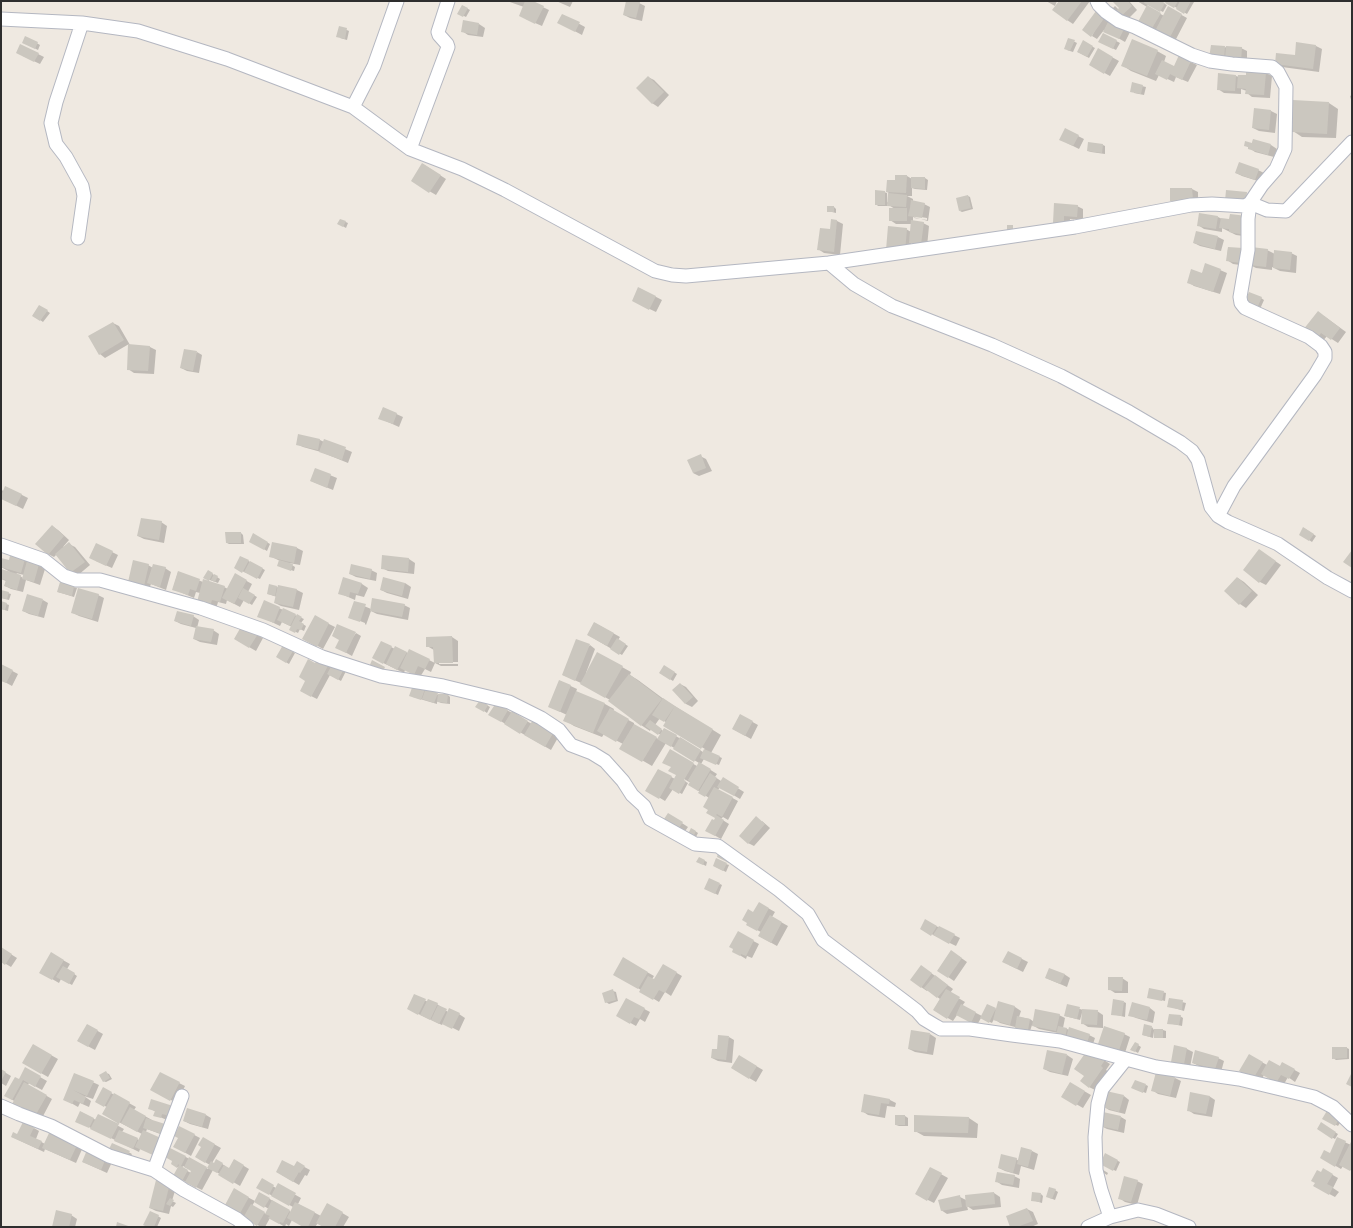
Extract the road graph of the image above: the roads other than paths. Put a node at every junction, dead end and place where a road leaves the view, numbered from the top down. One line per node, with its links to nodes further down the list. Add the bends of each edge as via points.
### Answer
1 (397, 1): 6 (street, via 374,66)
2 (448, 1): 8 (street, via 438,32 447,44 447,50)
3 (1097, 1): 9 (street, via 1106,12 1119,21 1192,55 1210,61 1272,67 1278,72 1286,87 1285,149 1276,168)
4 (1, 19): 5 (street)
5 (82, 23): 6 (street, via 153,36 227,59); 10 (street, via 51,123 56,144 82,186 84,196)
6 (353, 107): 8 (street)
7 (1352, 142): 9 (street, via 1286,210 1267,210)
8 (410, 149): 11 (street, via 462,169 505,190 655,271 686,276)
9 (1250, 203): 11 (street, via 1245,206 1191,205 1075,227); 12 (street, via 1248,250 1241,303 1245,308 1308,337 1326,352 1315,375 1234,486)
10 (78, 238)
11 (829, 263): 12 (street, via 854,284 892,306 992,345 1061,376 1180,442 1192,451 1198,460 1211,507)
12 (1218, 516): 14 (street, via 1278,544)
13 (1, 545): 15 (street, via 44,560 64,576 76,580 100,580 201,608 264,630 322,657 381,676 443,686 509,702 559,730 571,745 605,761 644,806 650,819 695,844 718,846 779,890 808,914 823,940 934,1026 942,1029 970,1029 1060,1040)
14 (1352, 592)
15 (1126, 1059): 18 (street, via 1156,1067 1239,1079 1314,1097 1333,1106); 20 (street, via 1102,1089 1098,1104 1096,1170)
16 (182, 1096): 19 (street)
17 (1, 1106): 19 (street, via 51,1126 109,1156)
18 (1352, 1125)
19 (154, 1170): 21 (street)
20 (1110, 1217): 22 (street); 23 (street, via 1138,1210)
21 (247, 1227)
22 (1088, 1227)
23 (1189, 1227)

